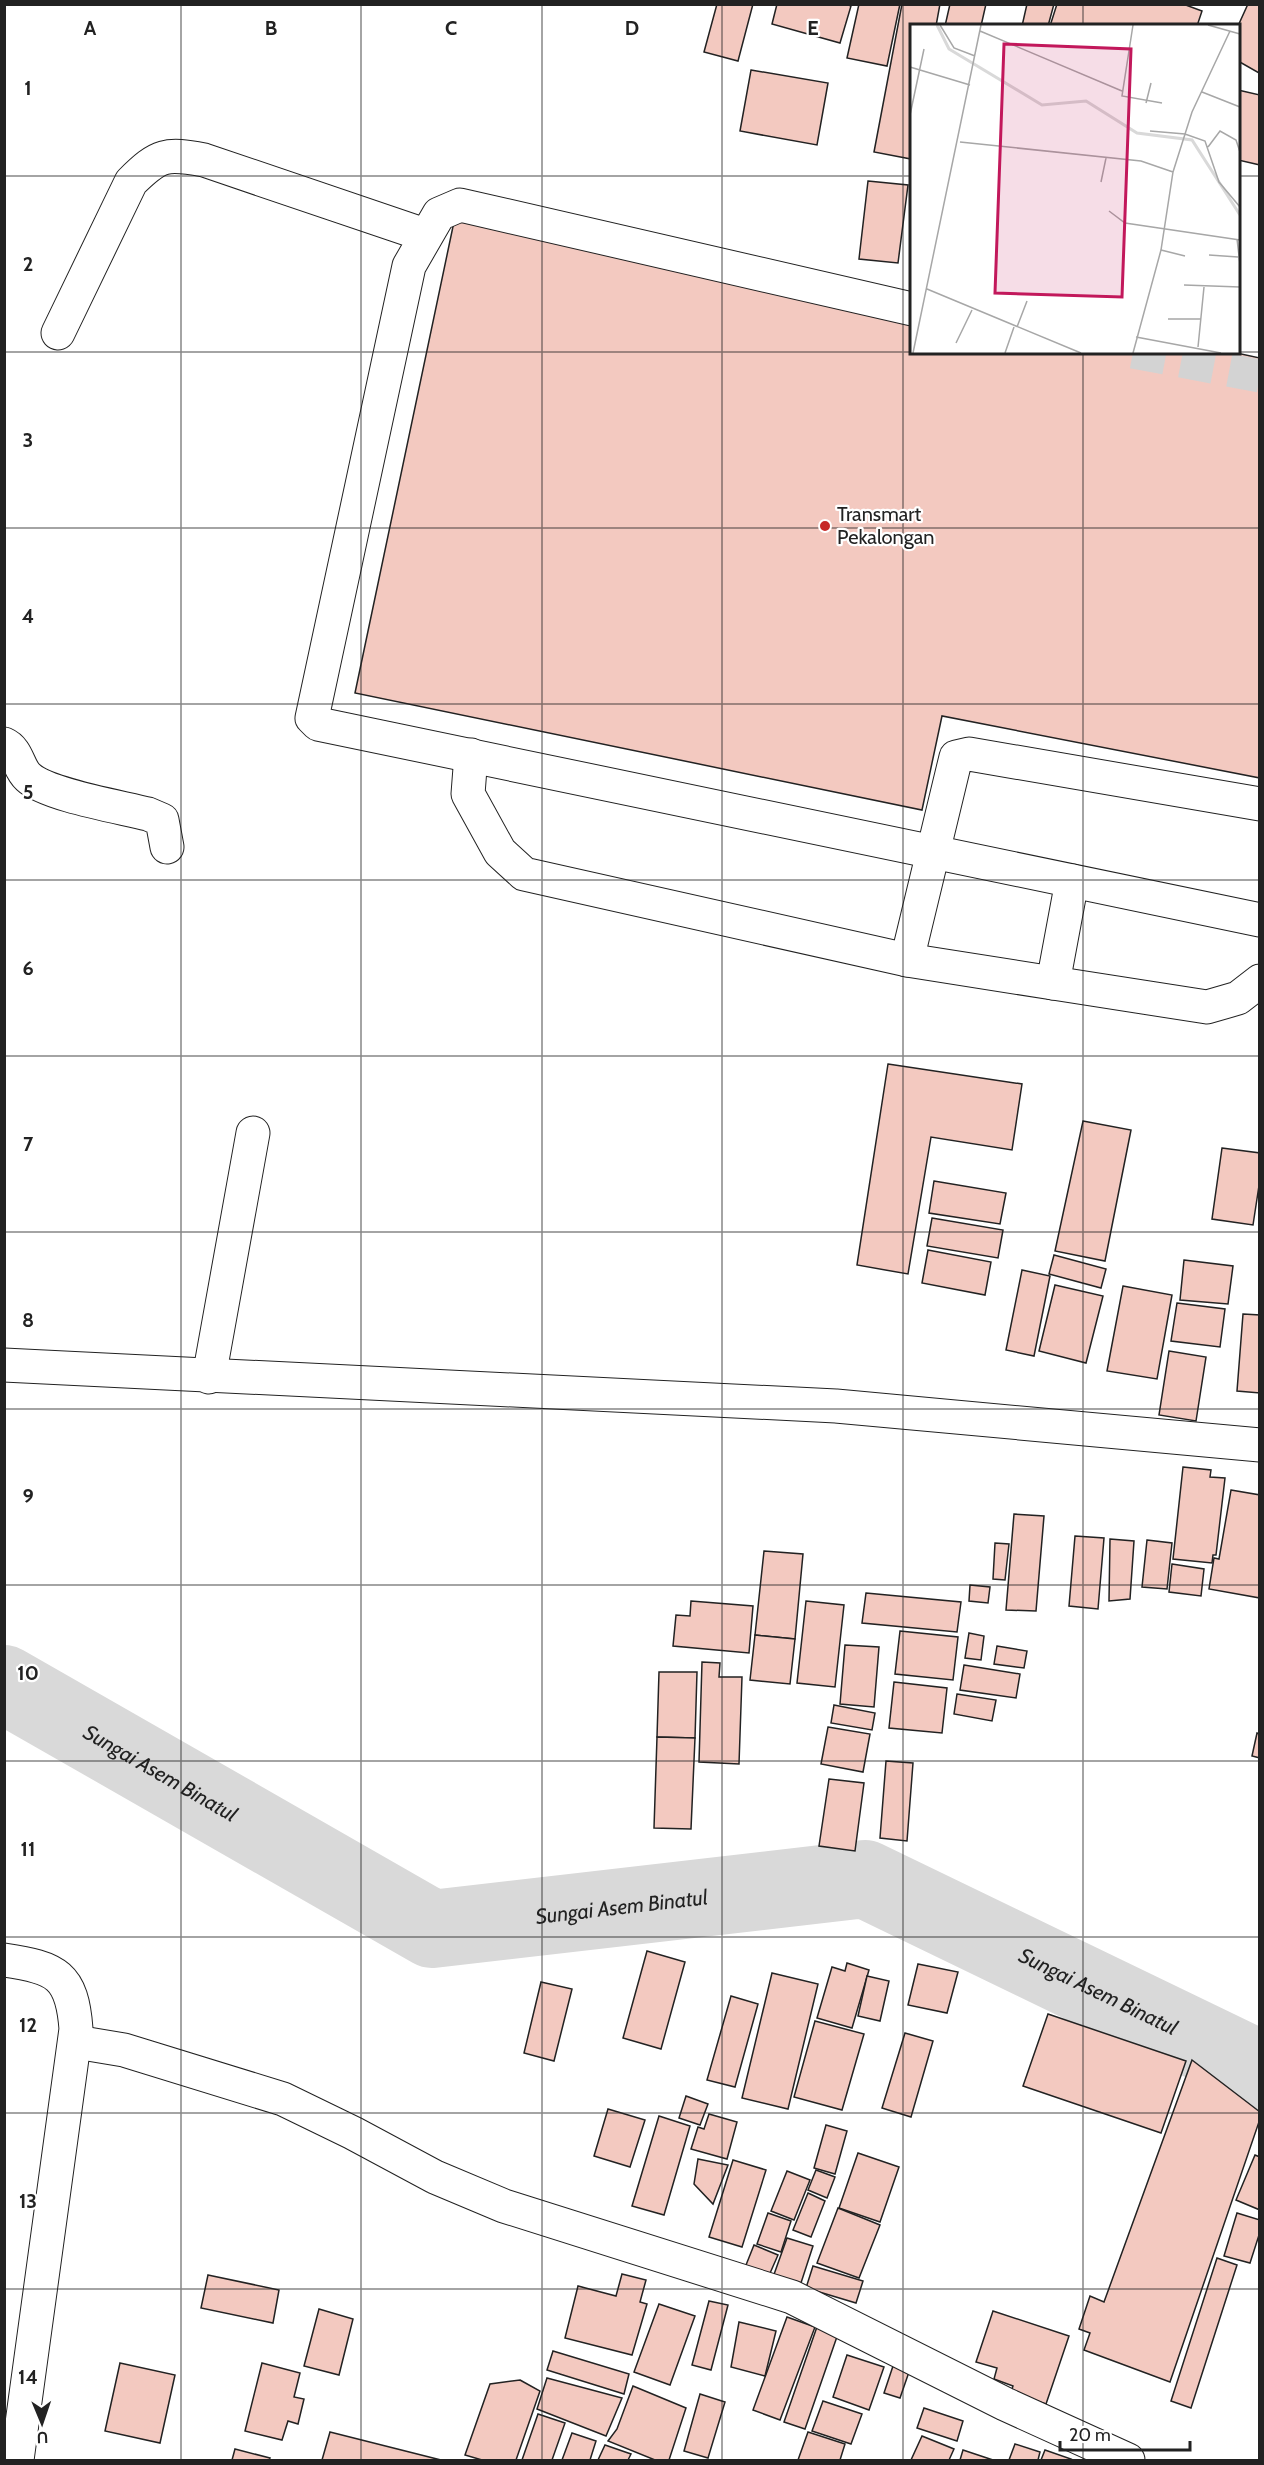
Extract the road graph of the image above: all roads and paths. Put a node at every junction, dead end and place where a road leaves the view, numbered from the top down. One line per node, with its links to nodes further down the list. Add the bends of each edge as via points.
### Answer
1 (425, 235): 2 (street, via 439,214 460,205); 3 (street, via 204,160 172,154 148,164 130,182); 5 (street, via 409,266 312,718 318,724)
2 (910, 309)
3 (58, 333)
4 (4, 744): 7 (street, via 11,747 28,777 53,790 162,820)
5 (471, 755): 8 (street); 11 (street, via 468,794 500,852 524,874)
6 (1260, 804): 8 (street, via 962,754 956,756)
7 (167, 847)
8 (932, 851): 9 (street); 11 (street)
9 (1072, 881): 10 (street); 13 (street)
10 (1260, 920)
11 (907, 960): 13 (street)
12 (1260, 981): 13 (street, via 1238,998 1207,1007)
13 (1053, 983)
14 (254, 1133): 16 (street)
15 (4, 1365): 16 (street)
16 (209, 1377): 17 (street, via 836,1406)
17 (1260, 1445)
18 (4, 1960): 19 (street, via 62,1978 72,1995)
19 (76, 2042): 20 (street); 21 (street, via 124,2050 283,2099 435,2177 504,2206 792,2297 1005,2404)
20 (17, 2460)
21 (1128, 2460)

